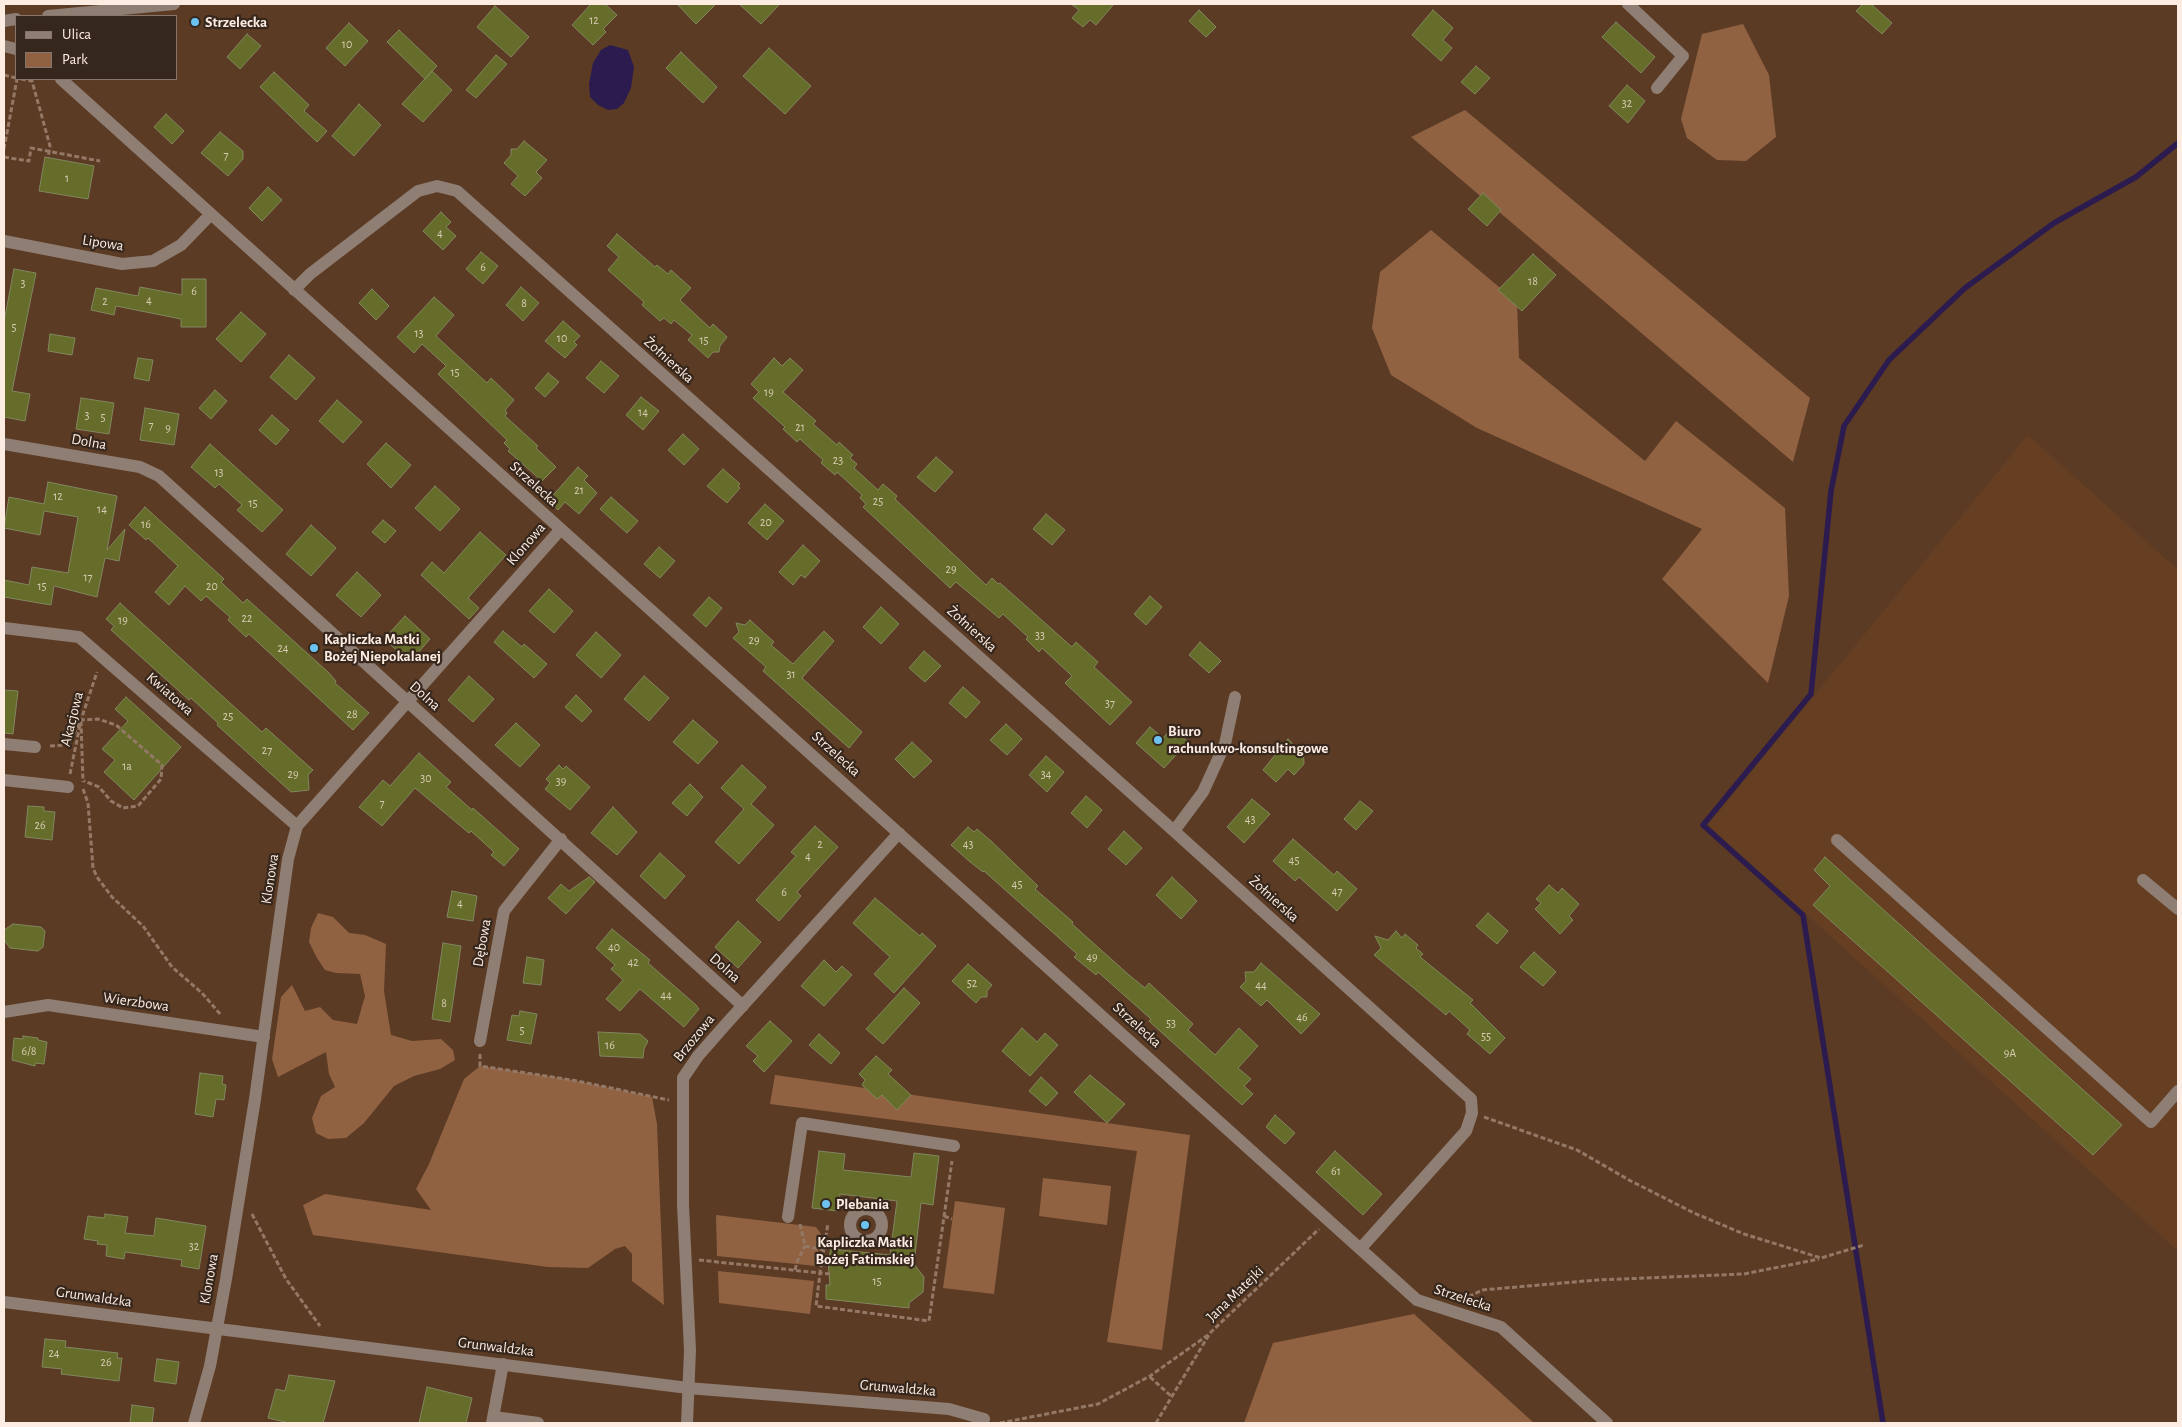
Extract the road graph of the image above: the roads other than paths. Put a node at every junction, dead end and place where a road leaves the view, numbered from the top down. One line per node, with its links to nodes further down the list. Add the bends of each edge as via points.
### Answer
1 (174, 4): 3 (street)
2 (1628, 4): 5 (street, via 1683,56)
3 (58, 15)
4 (61, 80): 6 (street, Strzelecka)
5 (1657, 88)
6 (211, 214): 7 (street, Lipowa, via 181,245 153,261 122,264); 8 (street, Strzelecka)
7 (4, 241)
8 (294, 290): 10 (street, Strzelecka); 19 (street, Żołnierska, via 310,274 418,191 437,186 457,191)
9 (4, 444): 13 (street, Dolna, via 140,467 159,476)
10 (561, 529): 13 (street, Klonowa); 20 (street, Strzelecka)
11 (4, 628): 18 (street, Kwiatowa, via 79,637)
12 (1235, 697): 19 (street, via 1225,744 1203,792)
13 (408, 703): 18 (street, Klonowa); 21 (street, Dolna)
14 (4, 744): 15 (street)
15 (36, 747)
16 (4, 780): 17 (street)
17 (68, 787)
18 (297, 826): 27 (street, Klonowa, via 288,859)
19 (1174, 831): 32 (street, Żołnierska, via 1471,1099 1472,1113 1466,1131)
20 (899, 833): 25 (street, Brzozowa); 32 (street, Strzelecka)
21 (561, 840): 25 (street, Dolna); 28 (street, Dębowa, via 504,911)
22 (1837, 840): 29 (street, via 2151,1122)
23 (2143, 880): 24 (street)
24 (2178, 909)
25 (743, 1006): 36 (street, Brzozowa, via 698,1056 683,1078 690,1350)
26 (4, 1012): 27 (street, Wierzbowa, via 48,1005)
27 (264, 1037): 34 (street, Klonowa)
28 (480, 1041)
29 (2178, 1091)
30 (954, 1146): 31 (street, via 802,1123)
31 (794, 1218)
32 (1361, 1248): 42 (street, Strzelecka, via 1417,1300 1501,1328)
33 (4, 1302): 34 (street, Grunwaldzka)
34 (217, 1330): 35 (street, Grunwaldzka); 39 (street, Klonowa)
35 (502, 1364): 36 (street, Grunwaldzka); 38 (street)
36 (688, 1388): 37 (street, Grunwaldzka, via 949,1409); 41 (street, Brzozowa)
37 (984, 1419)
38 (493, 1420): 40 (street)
39 (194, 1423)
40 (538, 1423)
41 (687, 1423)
42 (1607, 1423)

